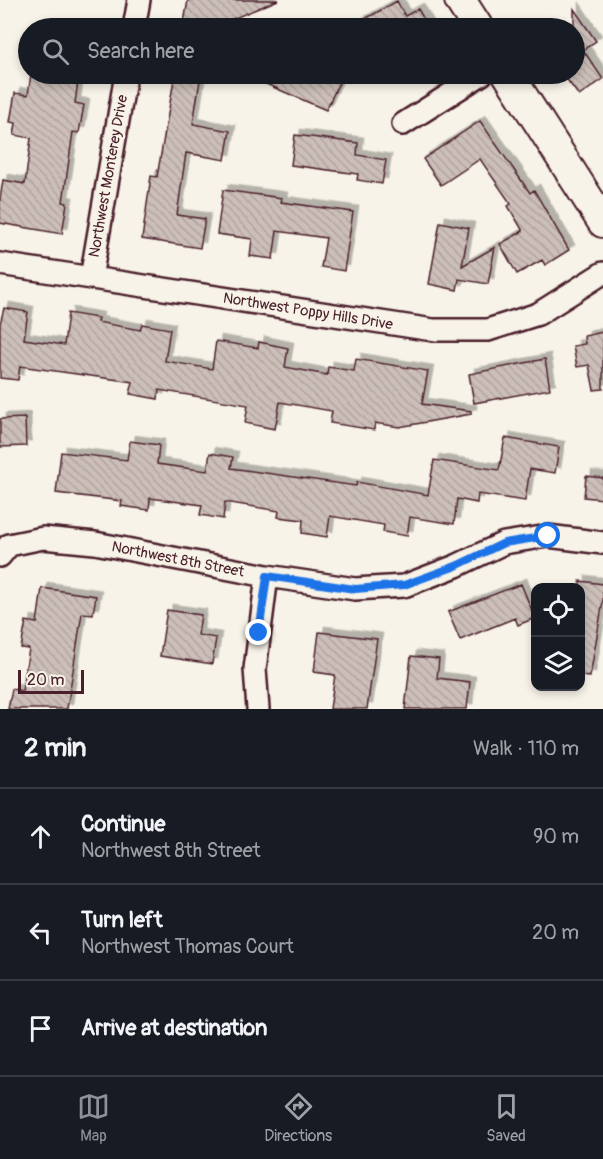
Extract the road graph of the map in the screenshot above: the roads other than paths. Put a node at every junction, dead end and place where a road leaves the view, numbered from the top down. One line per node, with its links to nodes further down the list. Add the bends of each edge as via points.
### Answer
1 (139, 0): 3 (street)
2 (460, 0): 4 (street)
3 (136, 18)
4 (472, 18)
5 (124, 84): 12 (street, Northwest Monterey Drive)
6 (466, 84): 8 (street)
7 (514, 84): 9 (street)
8 (403, 124)
9 (603, 222)
10 (0, 264): 12 (street, Northwest Poppy Hills Drive)
11 (603, 273): 12 (street, Northwest Poppy Hills Drive, via 538,315 488,330 433,330)
12 (91, 278)
13 (603, 543): 15 (street, Northwest 8th Street, via 548,536 504,543 404,585 355,589)
14 (0, 556): 15 (street, Northwest 8th Street, via 9,545 44,538 95,543)
15 (267, 576): 16 (street, via 255,669)
16 (258, 709)

